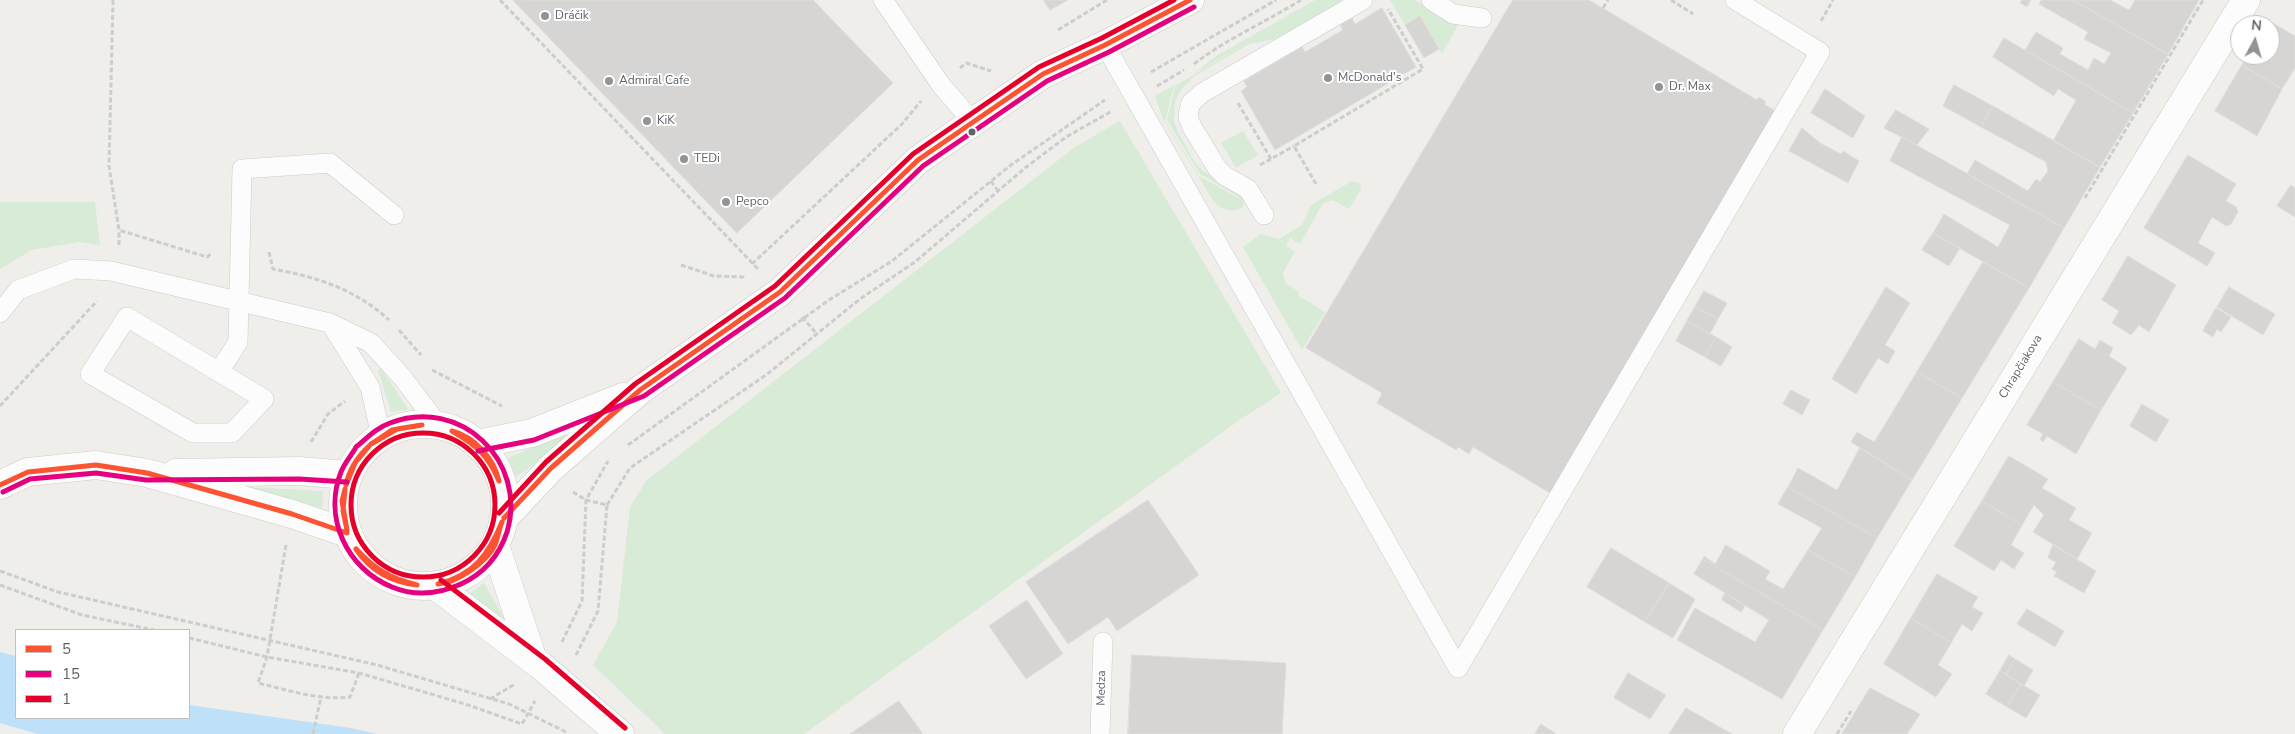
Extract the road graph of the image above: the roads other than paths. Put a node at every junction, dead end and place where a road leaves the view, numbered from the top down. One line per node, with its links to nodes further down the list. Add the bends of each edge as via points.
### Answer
1 (883, 0): 9 (lane, via 941,85)
2 (1190, 0): 8 (street)
3 (1363, 0): 11 (lane, via 1191,102 1188,118 1217,168 1248,190)
4 (1430, 0): 7 (lane, via 1453,14)
5 (1735, 0): 8 (lane, via 1820,52 1458,668)
6 (2246, 0): 31 (street, Chrapčiakova)
7 (1482, 18)
8 (1105, 45): 9 (street, via 1042,74)
9 (973, 122): 16 (street, via 918,160 780,292)
10 (394, 215): 12 (lane, via 330,163 242,169)
11 (1264, 215)
12 (239, 301): 13 (lane, via 111,271 74,269 18,290); 14 (lane); 15 (lane, via 238,342)
13 (0, 313)
14 (330, 323): 17 (lane, via 371,343); 18 (lane, via 370,387)
15 (220, 370): 15 (lane, via 127,317 90,374 193,433 232,434 264,399)
16 (640, 390): 19 (street, via 532,433); 23 (street, via 551,468)
17 (439, 426): 18 (street, via 412,425); 19 (street, via 459,432)
18 (381, 436): 21 (street, via 361,453)
19 (477, 444): 23 (street, via 494,465 501,482)
20 (147, 473): 21 (street, via 299,470); 22 (street, via 96,465 28,472); 24 (street)
21 (348, 475): 24 (street, via 343,494)
22 (0, 485)
23 (504, 518): 25 (street)
24 (347, 533): 26 (street, via 361,557 382,575 408,585)
25 (495, 545): 26 (street, via 480,564 459,578); 28 (street)
26 (436, 586): 28 (street)
27 (1103, 642): 30 (lane, Medza)
28 (542, 667): 29 (street)
29 (620, 734)
30 (1100, 734)
31 (1797, 734)

